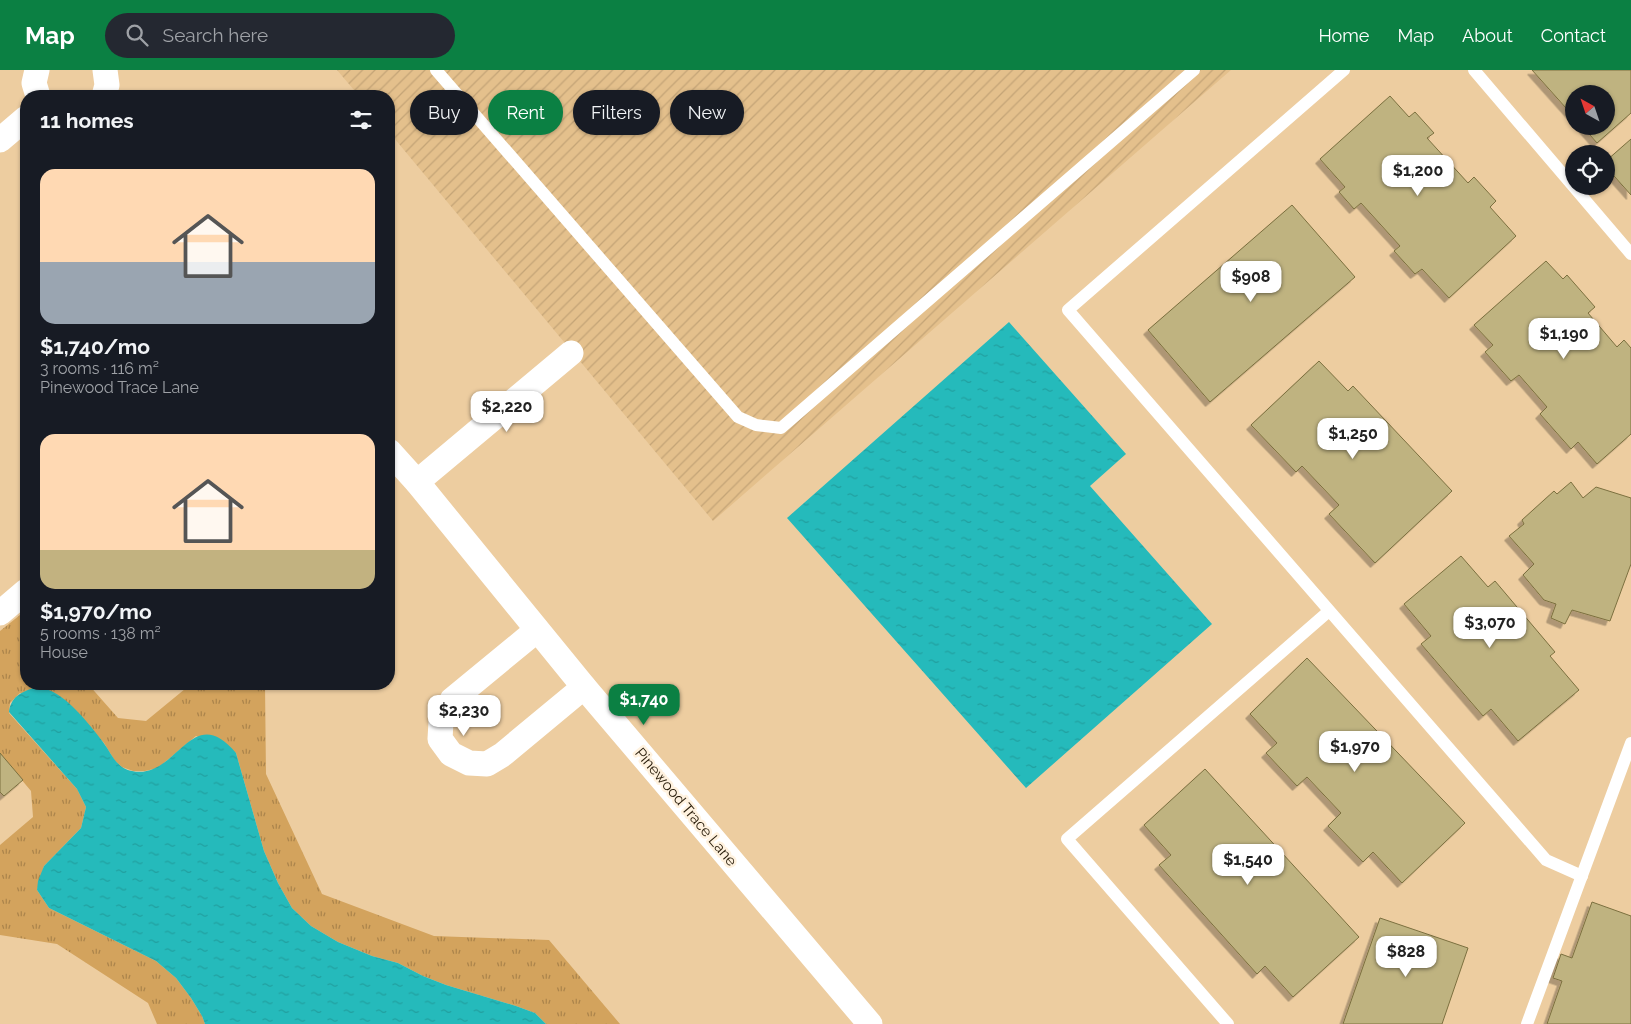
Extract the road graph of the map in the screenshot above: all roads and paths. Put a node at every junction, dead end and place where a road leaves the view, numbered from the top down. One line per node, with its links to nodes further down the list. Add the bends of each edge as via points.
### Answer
1 (37, 70): 7 (street)
2 (105, 70): 8 (street)
3 (436, 70): 4 (lane, via 738,417 756,425 781,428)
4 (1194, 70)
5 (1344, 70): 16 (lane, via 1068,310)
6 (1474, 70): 11 (lane)
7 (36, 90)
8 (106, 90)
9 (20, 123): 10 (street)
10 (0, 140)
11 (1631, 254)
12 (571, 353): 14 (street)
13 (395, 458): 14 (street, Pinewood Trace Lane)
14 (417, 482): 18 (street, Pinewood Trace Lane)
15 (20, 596): 17 (street)
16 (1329, 611): 21 (lane, via 1546,860); 23 (lane, via 1066,839)
17 (0, 613)
18 (537, 630): 19 (street, Pinewood Trace Lane); 19 (street, via 452,700 441,722 440,739 451,754 469,763 487,764)
19 (584, 687): 22 (street, Pinewood Trace Lane)
20 (1631, 743): 21 (lane)
21 (1582, 876): 24 (lane)
22 (870, 1024)
23 (1228, 1024)
24 (1527, 1024)

